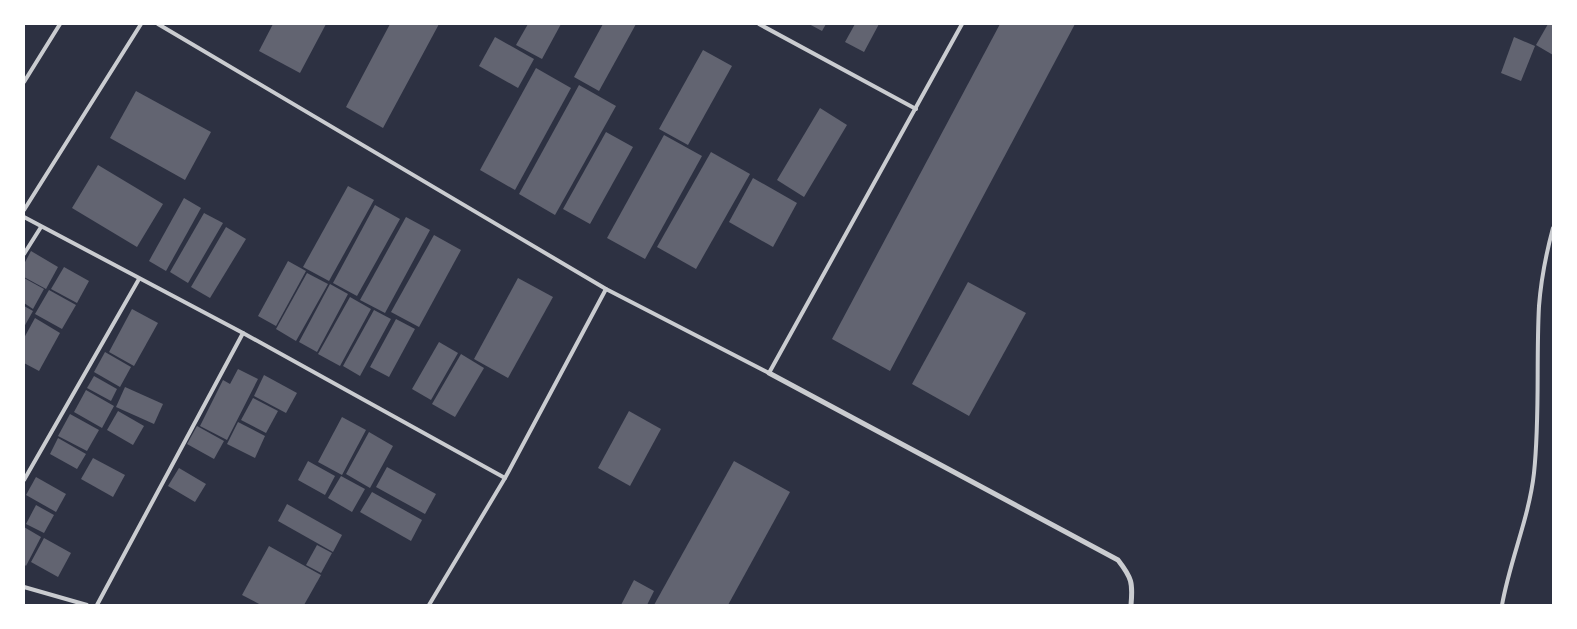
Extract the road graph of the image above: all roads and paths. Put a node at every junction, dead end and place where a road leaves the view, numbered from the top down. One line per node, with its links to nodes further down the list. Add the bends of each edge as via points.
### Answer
1 (60, 24): 6 (lane)
2 (141, 24): 8 (lane)
3 (158, 24): 14 (lane)
4 (759, 24): 7 (lane)
5 (962, 24): 7 (lane)
6 (24, 82)
7 (916, 109): 16 (lane)
8 (24, 210)
9 (24, 218): 10 (lane)
10 (41, 227): 12 (lane); 13 (lane)
11 (1553, 228): 24 (lane, via 1539,306 1538,433 1534,475)
12 (24, 254)
13 (139, 279): 15 (lane); 18 (lane)
14 (606, 289): 16 (lane); 17 (lane)
15 (243, 333): 17 (lane); 21 (lane)
16 (769, 373): 23 (street, via 1118,560 1129,574)
17 (505, 478): 22 (lane)
18 (24, 480)
19 (24, 587): 20 (lane)
20 (87, 605)
21 (97, 605)
22 (428, 605)
23 (1131, 605)
24 (1502, 605)

